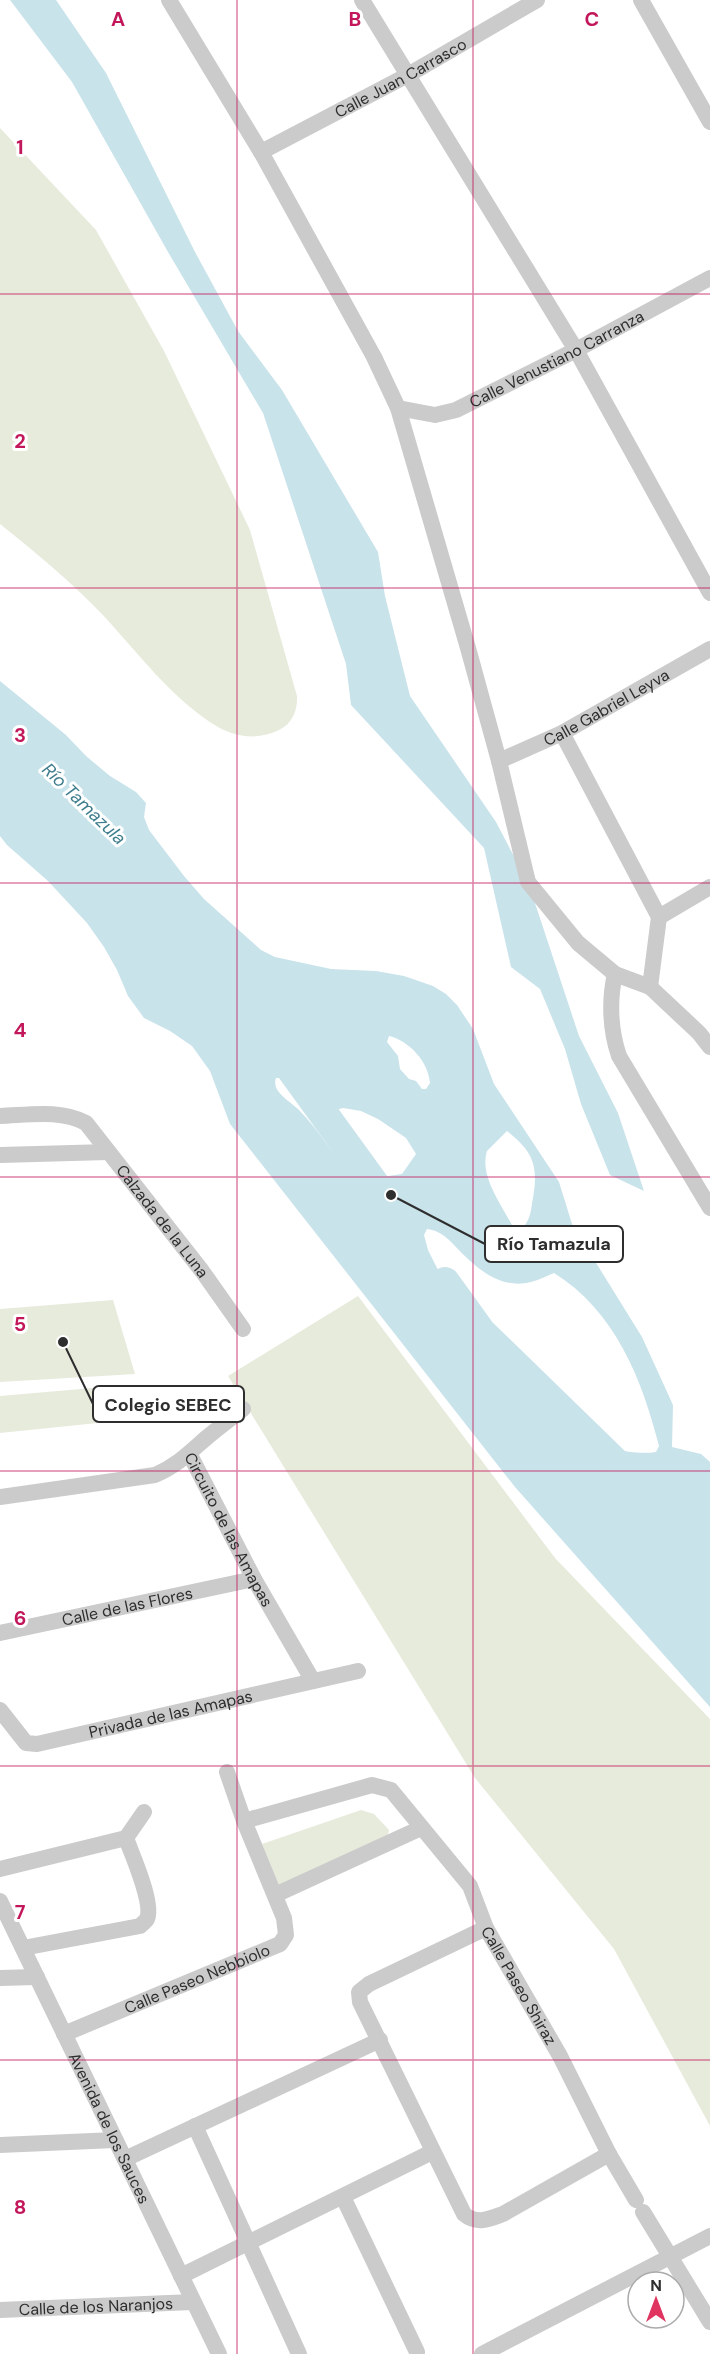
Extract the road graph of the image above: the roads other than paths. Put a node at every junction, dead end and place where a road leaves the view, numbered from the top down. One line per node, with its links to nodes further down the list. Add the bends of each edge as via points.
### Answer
1 (169, 0): 7 (street)
2 (362, 0): 5 (street)
3 (537, 0): 5 (street, Calle Juan Carrasco)
4 (640, 0): 6 (street)
5 (408, 75): 7 (street, Calle Juan Carrasco); 9 (street)
6 (710, 122)
7 (261, 152): 10 (street)
8 (710, 278): 9 (street, Calle Venustiano Carranza)
9 (576, 350): 10 (street, Calle Venustiano Carranza, via 456,410 435,415); 11 (street)
10 (398, 408): 14 (street)
11 (710, 593)
12 (710, 649): 13 (street, Calle Gabriel Leyva)
13 (562, 733): 14 (street, Calle Gabriel Leyva); 16 (street)
14 (499, 761): 17 (street, via 528,882 578,943)
15 (710, 887): 16 (street)
16 (659, 917): 18 (street)
17 (615, 974): 18 (street); 23 (street, via 613,1040 619,1056)
18 (650, 987): 19 (street)
19 (710, 1047)
20 (0, 1116): 21 (street, Calzada de la Luna, via 75,1117 86,1123)
21 (108, 1152): 22 (street); 24 (street, Calzada de la Luna)
22 (0, 1155)
23 (710, 1208)
24 (243, 1329)
25 (243, 1409): 26 (street)
26 (190, 1455): 27 (street, Circuito de las Amapas, via 155,1474); 28 (street, Circuito de las Amapas)
27 (0, 1497)
28 (254, 1579): 29 (street, Calle de las Flores); 31 (street, Circuito de las Amapas)
29 (0, 1633)
30 (358, 1671): 31 (street, Privada de las Amapas)
31 (313, 1681): 32 (street, Privada de las Amapas, via 37,1744 26,1743)
32 (0, 1710)
33 (227, 1772): 35 (street, Calle Paseo Nebbiolo)
34 (144, 1812): 37 (street)
35 (244, 1821): 36 (street, via 372,1785 391,1790); 39 (street, Calle Paseo Nebbiolo)
36 (420, 1828): 39 (street); 41 (street, via 470,1886)
37 (126, 1838): 38 (street); 42 (street, via 148,1904 144,1922 140,1926)
38 (0, 1869)
39 (275, 1895): 45 (street, Calle Paseo Nebbiolo, via 287,1927 280,1944)
40 (0, 1901): 42 (street, Avenida de los Sauces)
41 (486, 1928): 46 (street, Calle Paseo Shiraz, via 369,1983 359,1992 360,2002); 51 (street, Calle Paseo Shiraz, via 560,2056)
42 (23, 1948): 43 (street, Avenida de los Sauces)
43 (37, 1977): 44 (street); 45 (street, Avenida de los Sauces)
44 (0, 1978)
45 (64, 2034): 48 (street, Avenida de los Sauces)
46 (380, 2040): 47 (street); 50 (street, Calle Paseo Shiraz)
47 (195, 2126): 52 (street); 55 (street)
48 (115, 2140): 49 (street); 52 (street, Avenida de los Sauces)
49 (0, 2145)
50 (432, 2152): 51 (street, Calle Paseo Shiraz, via 464,2214 472,2220 484,2221); 53 (street)
51 (609, 2154): 56 (street, Calle Paseo Shiraz)
52 (125, 2159): 57 (street, Avenida de los Sauces)
53 (343, 2197): 55 (street); 61 (street)
54 (710, 2236): 56 (street)
55 (247, 2242): 57 (street); 63 (street)
56 (672, 2257): 60 (street, Calle Paseo Shiraz); 64 (street)
57 (181, 2276): 58 (street, Avenida de los Sauces)
58 (193, 2301): 59 (street, Calle de los Naranjos); 62 (street, Avenida de los Sauces)
59 (0, 2310)
60 (710, 2322)
61 (417, 2352)
62 (219, 2354)
63 (299, 2354)
64 (482, 2354)

